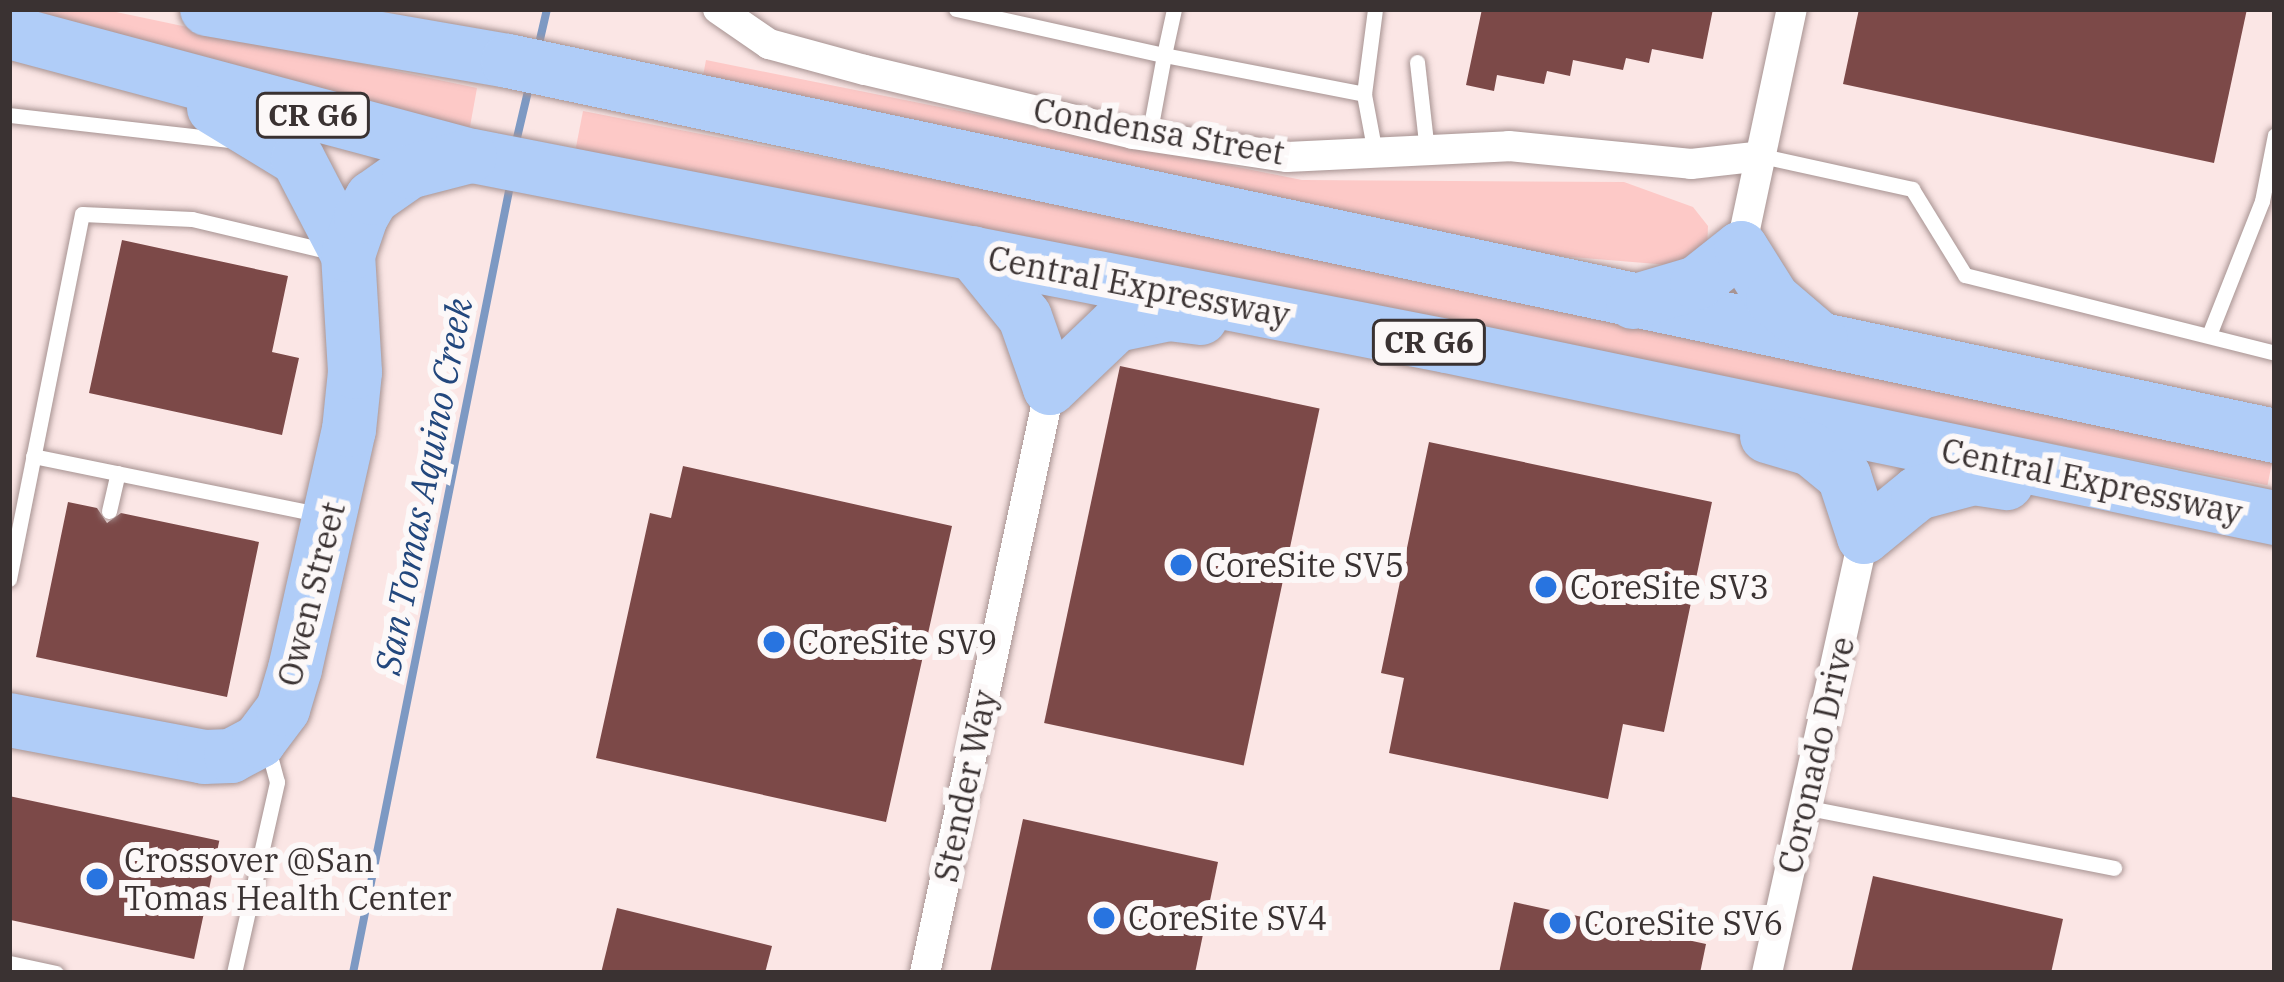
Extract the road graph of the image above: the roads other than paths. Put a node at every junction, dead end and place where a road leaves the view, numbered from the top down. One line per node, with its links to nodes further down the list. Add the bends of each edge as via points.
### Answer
1 (207, 9): 11 (highway, CR G6)
2 (407, 9): 11 (highway)
3 (718, 9): 17 (street, Condensa Street, via 769,44)
4 (956, 9): 8 (lane)
5 (1174, 9): 10 (lane)
6 (1375, 9): 14 (lane)
7 (1792, 9): 22 (street)
8 (977, 11): 10 (lane)
9 (9, 32): 13 (highway, Central Expressway / CR G6)
10 (1164, 55): 14 (lane); 17 (lane)
11 (508, 62): 26 (highway, CR G6)
12 (1417, 62): 19 (lane)
13 (154, 74): 18 (highway); 21 (highway, Central Expressway / CR G6)
14 (1364, 94): 20 (lane)
15 (9, 115): 18 (lane)
16 (2275, 135): 27 (lane, via 2262,201)
17 (1149, 136): 20 (street, Condensa Street, via 1286,157)
18 (277, 146): 25 (highway, via 316,182)
19 (1427, 151): 20 (street, Condensa Street); 22 (street, Condensa Street, via 1509,146 1691,164)
20 (1375, 153)
21 (473, 156): 24 (highway, Central Expressway / CR G6); 25 (highway, via 409,172 372,197)
22 (1762, 156): 23 (street); 27 (lane, via 1912,189 1965,275)
23 (1741, 248): 26 (highway, via 1697,283); 28 (highway, via 1773,299)
24 (973, 254): 29 (highway, Central Expressway / CR G6); 31 (highway, via 1025,317)
25 (348, 255): 33 (lane, via 192,219 82,214); 37 (highway, Owen Street, via 356,372)
26 (1633, 302): 28 (highway, CR G6)
27 (2210, 335): 30 (lane)
28 (1823, 342): 32 (highway, CR G6)
29 (1448, 346): 31 (highway, via 1169,314 1116,325); 35 (highway, Central Expressway / CR G6); 39 (highway, via 1811,449 1844,476)
30 (2267, 351)
31 (1050, 388): 48 (street, Stender Way)
32 (2275, 436)
33 (33, 456): 34 (lane); 40 (lane)
34 (118, 473): 36 (lane); 37 (lane)
35 (2182, 501): 38 (highway, Central Expressway / CR G6); 39 (highway, via 1974,478 1918,493)
36 (109, 511)
37 (331, 517): 42 (highway, Owen Street, via 289,689)
38 (2275, 518)
39 (1864, 537): 43 (street, Coronado Drive)
40 (9, 579)
41 (9, 720): 42 (highway, via 203,757 231,756)
42 (264, 734): 47 (lane, via 277,782)
43 (1804, 807): 44 (lane); 49 (street, Coronado Drive)
44 (2114, 868)
45 (9, 962): 46 (lane)
46 (56, 973)
47 (234, 973)
48 (926, 973)
49 (1767, 973)

